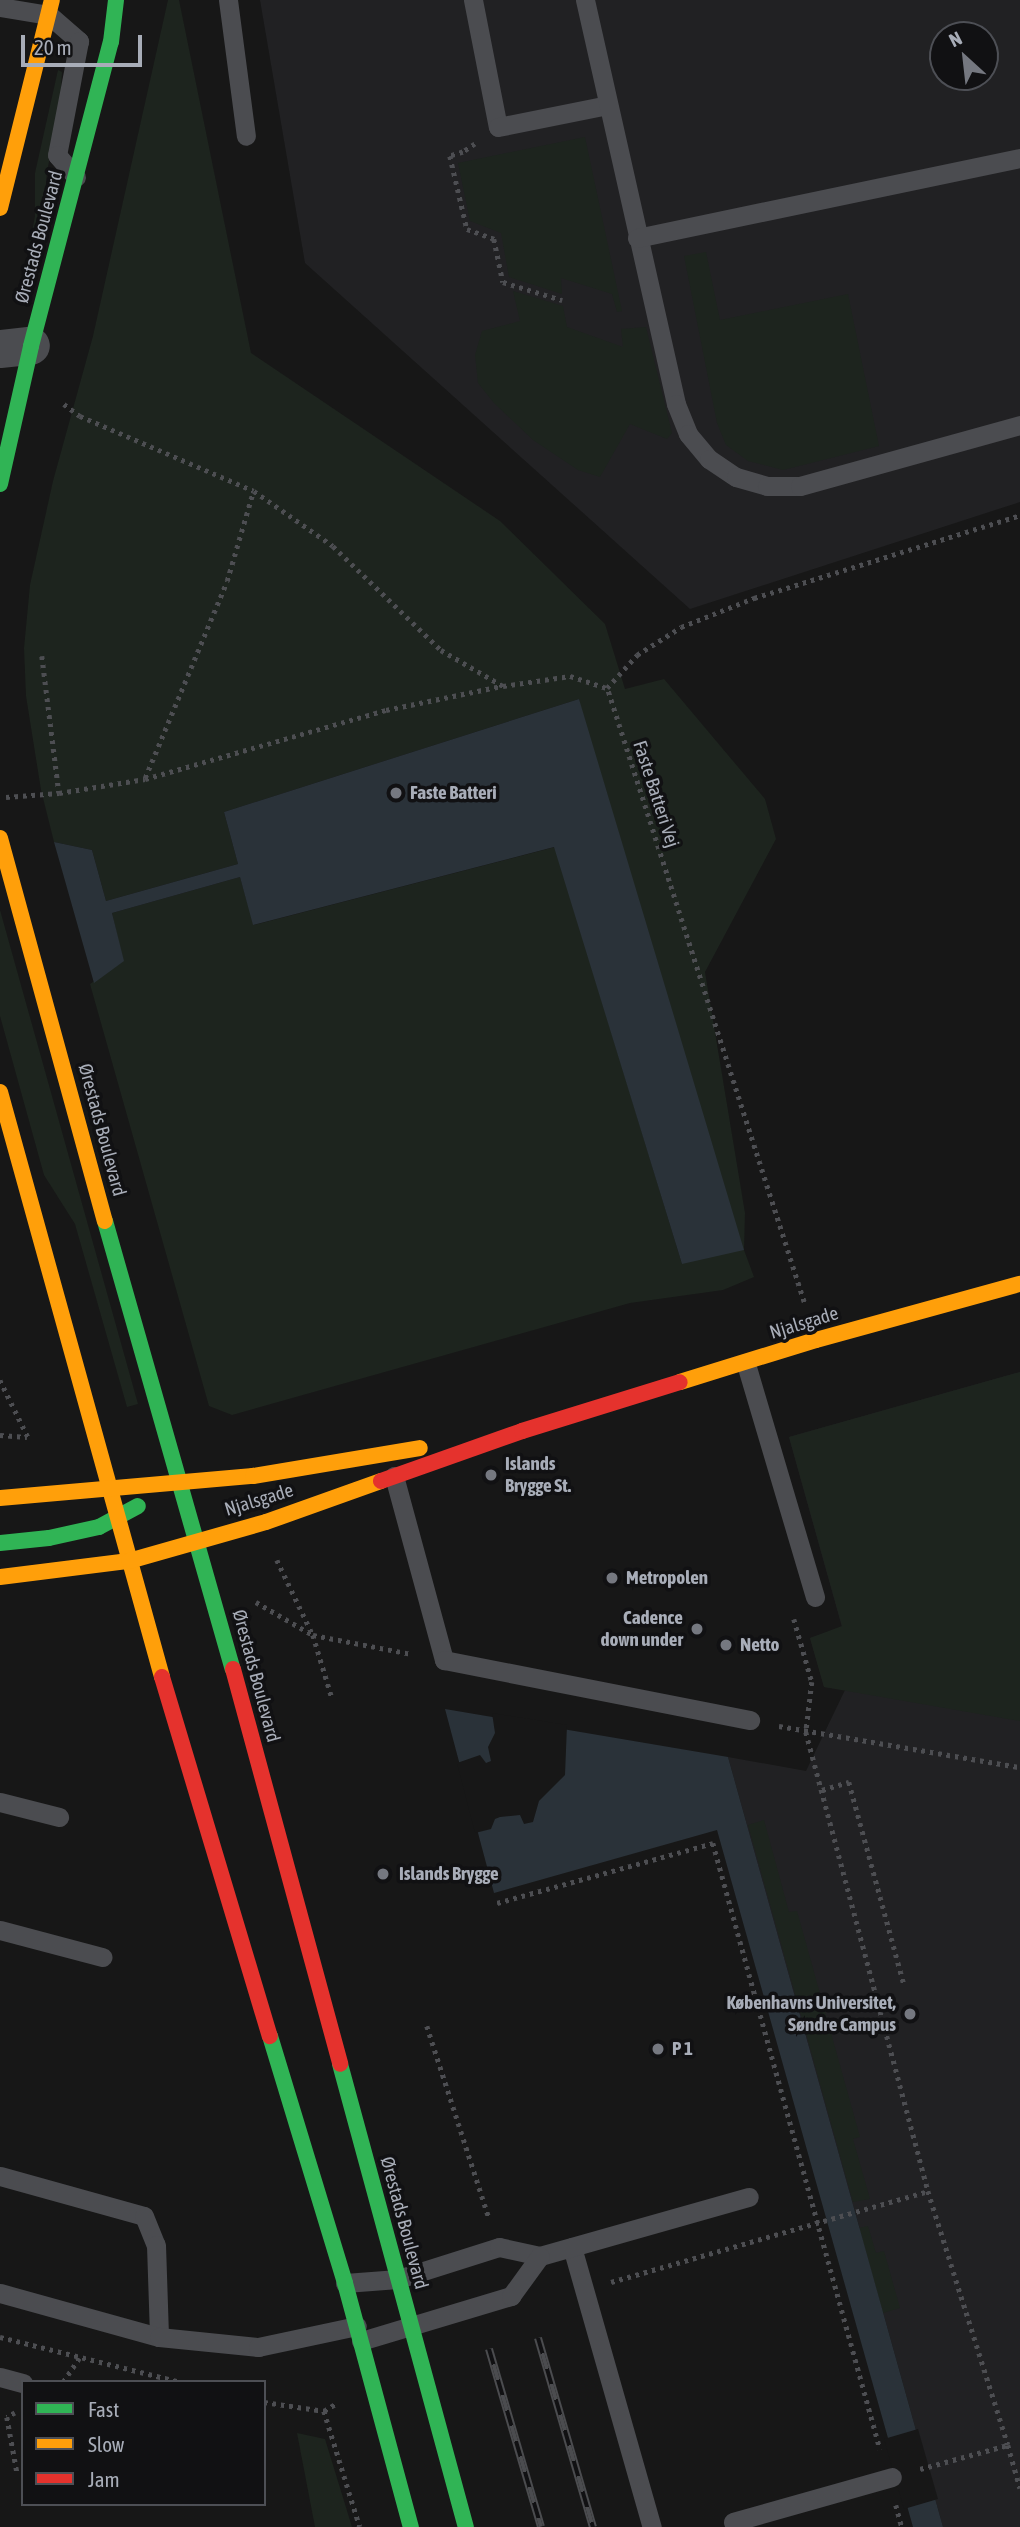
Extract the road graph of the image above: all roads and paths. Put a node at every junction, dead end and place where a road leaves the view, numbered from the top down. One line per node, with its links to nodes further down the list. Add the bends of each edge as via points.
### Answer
1 (116, 0): 11 (street, Ørestads Boulevard, via 111,42)
2 (228, 0): 9 (lane)
3 (473, 0): 8 (lane)
4 (585, 0): 7 (lane)
5 (0, 6): 6 (lane)
6 (50, 7): 11 (lane, via 79,41 57,155); 12 (street)
7 (608, 105): 8 (lane); 13 (lane)
8 (498, 127): 14 (path, via 450,156 467,229 494,239 503,282)
9 (246, 136)
10 (1020, 158): 13 (lane)
11 (76, 177): 15 (street, Ørestads Boulevard)
12 (0, 208)
13 (637, 238): 17 (lane, via 676,404 688,434 709,459 736,477 767,486 800,486)
14 (562, 300)
15 (16, 348): 18 (street, Ørestads Boulevard)
16 (64, 404): 19 (path, via 80,416)
17 (1020, 425)
18 (0, 484)
19 (254, 491): 22 (path, via 333,546 441,650); 24 (path, via 227,581)
20 (1020, 515): 23 (path, via 754,598 681,626 637,655)
21 (42, 656): 25 (path)
22 (503, 686): 23 (path, via 570,676); 24 (path, via 386,710)
23 (607, 688): 30 (path, Faste Batteri Vej)
24 (145, 779): 25 (path)
25 (59, 793): 26 (path)
26 (0, 797)
27 (0, 838): 35 (street, Ørestads Boulevard)
28 (0, 1092): 39 (street)
29 (1020, 1284): 30 (street, Njalsgade)
30 (816, 1340): 31 (street, Njalsgade)
31 (746, 1364): 33 (street, Njalsgade); 47 (lane)
32 (0, 1380): 34 (path, via 28,1437)
33 (522, 1431): 36 (street, Njalsgade); 37 (street, Njalsgade, via 263,1474)
34 (0, 1435)
35 (169, 1450): 37 (street, Ørestads Boulevard); 38 (street)
36 (394, 1476): 42 (street, Njalsgade, via 266,1522); 50 (lane)
37 (178, 1483): 38 (street, Njalsgade); 42 (street, Ørestads Boulevard)
38 (157, 1485): 39 (street, Njalsgade); 41 (street, via 141,1504)
39 (109, 1490): 40 (street, Njalsgade); 41 (street)
40 (0, 1500)
41 (117, 1518): 43 (street, via 99,1527 49,1538); 45 (street)
42 (195, 1541): 45 (street, Njalsgade); 69 (street, Ørestads Boulevard)
43 (0, 1543)
44 (277, 1560): 49 (path)
45 (129, 1561): 46 (street, Njalsgade); 70 (street)
46 (0, 1577)
47 (815, 1597)
48 (251, 1600): 49 (path)
49 (313, 1635): 50 (path); 51 (path)
50 (444, 1660): 52 (lane)
51 (332, 1698)
52 (750, 1720)
53 (1020, 1767): 54 (path, via 806,1732)
54 (822, 1790): 60 (path, via 849,1782); 63 (path)
55 (0, 1802): 56 (lane)
56 (59, 1817)
57 (497, 1903): 65 (path, via 713,1843)
58 (0, 1930): 59 (lane)
59 (102, 1957)
60 (904, 1985)
61 (427, 2026): 66 (path)
62 (0, 2176): 76 (lane, via 144,2216 156,2245)
63 (928, 2192): 65 (path); 84 (path)
64 (750, 2197): 67 (lane)
65 (822, 2222): 71 (path); 87 (path)
66 (499, 2247): 68 (lane); 69 (lane)
67 (572, 2247): 68 (lane); 71 (lane)
68 (541, 2256): 73 (lane, via 511,2296)
69 (398, 2279): 70 (lane); 73 (street, Ørestads Boulevard)
70 (345, 2283): 74 (street)
71 (584, 2289): 93 (lane)
72 (0, 2293): 76 (lane)
73 (411, 2328): 74 (lane); 92 (street, Ørestads Boulevard)
74 (359, 2333): 76 (lane, via 258,2347); 91 (street)
75 (0, 2337): 77 (path)
76 (159, 2337)
77 (79, 2358): 79 (path); 80 (path)
78 (0, 2377): 81 (lane)
79 (63, 2380)
80 (172, 2380)
81 (21, 2382)
82 (324, 2411): 90 (path)
83 (21, 2414): 86 (path, via 7,2417)
84 (1008, 2445): 85 (path); 88 (path)
85 (934, 2465)
86 (17, 2472)
87 (890, 2478): 89 (lane); 94 (path)
88 (1020, 2488)
89 (733, 2522)
90 (360, 2527)
91 (411, 2527)
92 (466, 2527)
93 (652, 2527)
94 (902, 2527)

